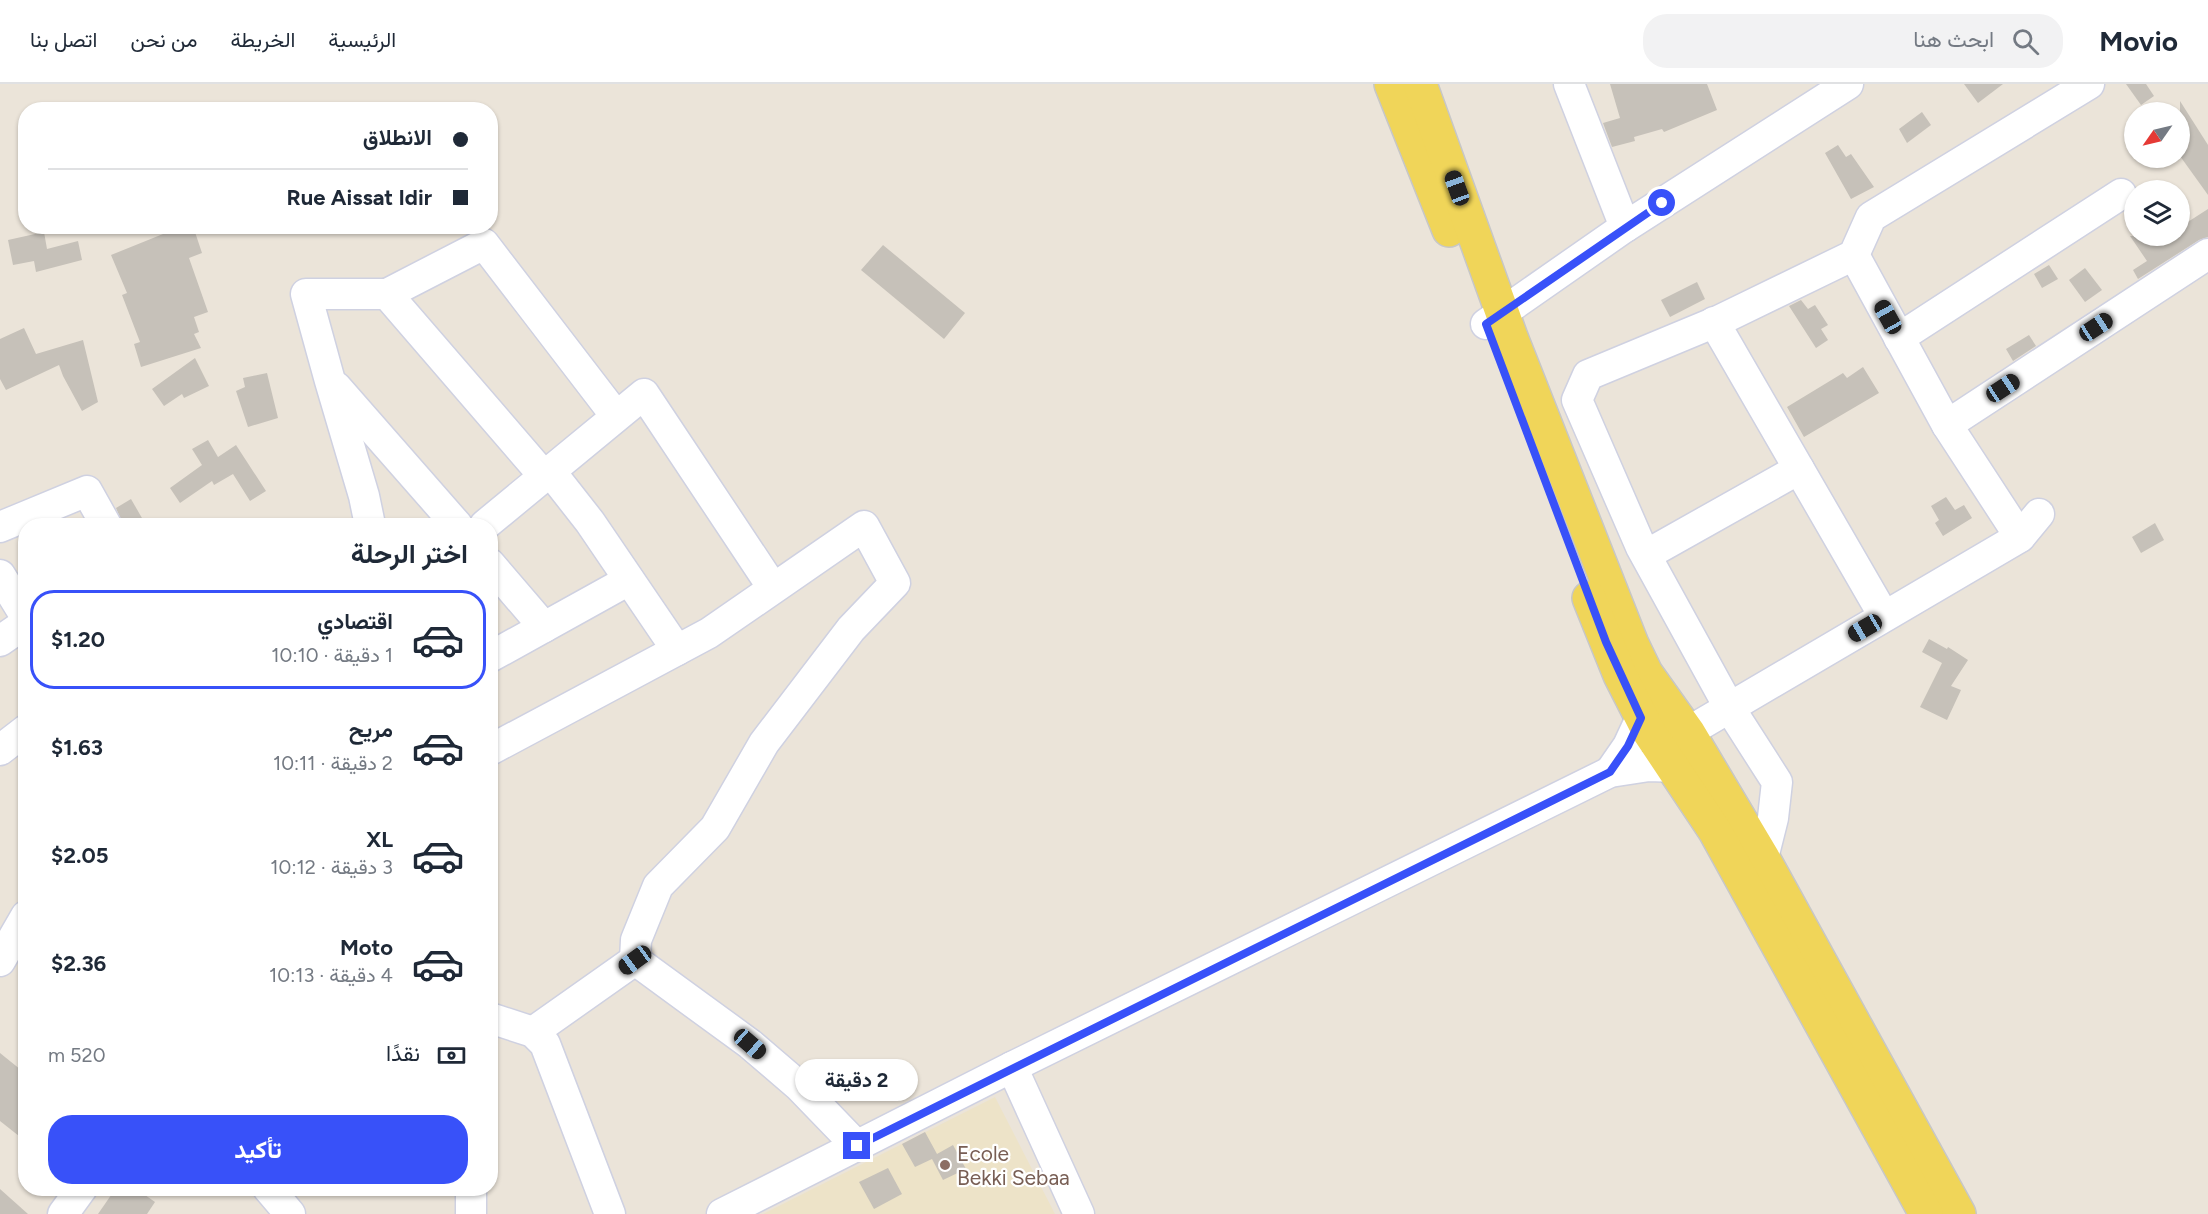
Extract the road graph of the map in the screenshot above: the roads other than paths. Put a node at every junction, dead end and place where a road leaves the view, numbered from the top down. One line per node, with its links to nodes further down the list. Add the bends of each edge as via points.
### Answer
1 (1391, 84): 11 (main road)
2 (1419, 84): 11 (main road)
3 (1569, 84): 7 (street)
4 (1848, 84): 7 (street)
5 (2089, 84): 9 (street, via 1871,218)
6 (2121, 194): 13 (street)
7 (1625, 227): 11 (street)
8 (2208, 254): 16 (street)
9 (1854, 255): 12 (street); 13 (street)
10 (387, 294): 14 (street, via 306,294); 15 (street, via 484,244); 18 (street)
11 (1494, 318): 39 (main road, via 1606,642)
12 (1714, 322): 17 (street); 26 (street, via 1588,375 1577,400)
13 (1899, 338): 16 (street)
14 (330, 381): 21 (street); 22 (street)
15 (616, 416): 18 (street); 30 (street, via 644,394)
16 (1947, 425): 32 (street, via 2030,526)
17 (1799, 469): 26 (street); 32 (street)
18 (547, 474): 23 (street); 29 (street, via 590,522)
19 (22, 518): 20 (street, via 87,491)
20 (102, 518)
21 (369, 518)
22 (451, 518)
23 (494, 518)
24 (18, 520): 25 (street)
25 (0, 527)
26 (1646, 555): 38 (street)
27 (498, 573): 33 (street)
28 (0, 575): 31 (street)
29 (629, 580): 33 (street); 36 (street)
30 (773, 588): 36 (street, via 709,633); 48 (street, via 864,525 895,583 851,629 764,743 714,828 658,886 636,940)
31 (18, 604)
32 (1884, 616): 38 (street)
33 (544, 627): 37 (street)
34 (18, 629): 35 (street)
35 (0, 641)
36 (677, 650): 42 (street)
37 (498, 653)
38 (1729, 707): 41 (street); 46 (street, via 1777,782)
39 (1655, 712): 41 (main road); 44 (main road, via 1657,746); 45 (street)
40 (18, 736): 43 (street)
41 (1693, 741): 44 (street, via 1690,762); 46 (main road)
42 (498, 746)
43 (0, 750)
44 (1671, 767): 45 (street); 63 (main road, via 1715,831)
45 (1610, 772): 52 (street)
46 (1763, 858): 64 (main road)
47 (18, 930): 49 (street)
48 (635, 960): 51 (street); 53 (street, via 750,1044)
49 (0, 961)
50 (498, 1021): 51 (street)
51 (533, 1032): 61 (street, via 545,1044)
52 (1012, 1067): 53 (street); 62 (street)
53 (857, 1146): 57 (street)
54 (76, 1196): 58 (street)
55 (275, 1196): 59 (street)
56 (471, 1196): 60 (street)
57 (732, 1212)
58 (63, 1214)
59 (290, 1214)
60 (471, 1214)
61 (610, 1214)
62 (1079, 1214)
63 (1926, 1214)
64 (1959, 1214)

